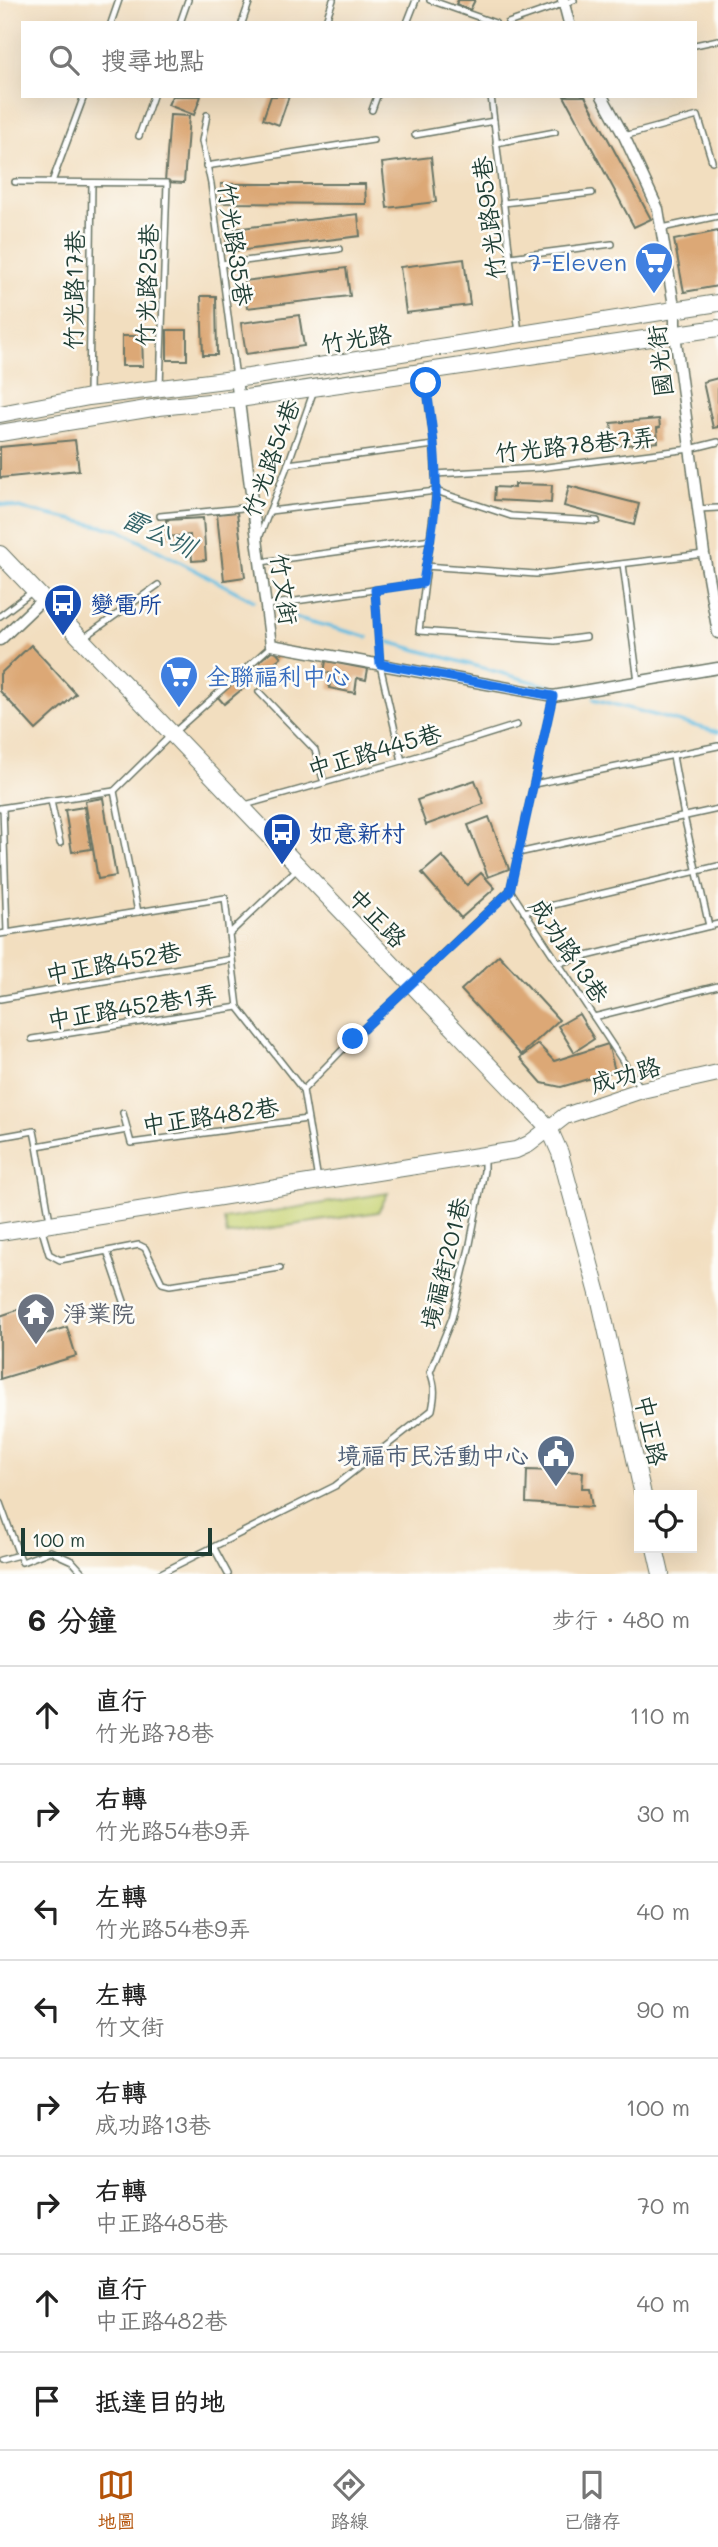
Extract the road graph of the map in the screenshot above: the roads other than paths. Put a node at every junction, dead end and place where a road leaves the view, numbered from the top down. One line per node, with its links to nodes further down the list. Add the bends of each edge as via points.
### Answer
1 (119, 0): 9 (lane)
2 (188, 0): 10 (lane)
3 (250, 0): 11 (lane)
4 (332, 0): 12 (lane)
5 (416, 0): 13 (lane)
6 (430, 0): 8 (lane)
7 (567, 1): 14 (lane); 15 (street)
8 (479, 20)
9 (112, 21)
10 (181, 21)
11 (243, 21)
12 (325, 21)
13 (408, 21)
14 (513, 21)
15 (569, 21)
16 (718, 40): 17 (lane)
17 (697, 45)
18 (83, 98): 35 (lane)
19 (152, 98): 27 (lane)
20 (376, 98): 23 (lane)
21 (491, 98): 25 (lane, 竹光路95巷)
22 (603, 98): 29 (street, 國光街)
23 (372, 110)
24 (207, 114): 33 (lane, 竹光路35巷, via 202,141)
25 (494, 121): 28 (lane); 31 (lane, 竹光路95巷)
26 (555, 132): 31 (lane)
27 (139, 135)
28 (415, 135)
29 (624, 136): 32 (lane, via 698,116); 40 (street, 國光街, via 658,209)
30 (373, 140): 33 (lane)
31 (496, 144): 38 (lane, 竹光路95巷)
32 (712, 161)
33 (206, 166): 44 (lane, 竹光路35巷)
34 (15, 182): 35 (lane)
35 (52, 182): 36 (lane)
36 (92, 183): 53 (lane, 竹光路25巷, via 167,183); 54 (lane, 竹光路17巷)
37 (592, 192): 38 (lane)
38 (503, 203): 43 (lane, 竹光路95巷)
39 (718, 216): 40 (lane)
40 (662, 228): 46 (street, 國光街)
41 (612, 244): 43 (lane)
42 (339, 249): 44 (lane)
43 (510, 257): 49 (lane, 竹光路95巷)
44 (221, 264): 51 (lane, 竹光路35巷)
45 (718, 303): 46 (street, 竹光路)
46 (675, 312): 48 (street, 國光街); 49 (street, 竹光路)
47 (718, 328): 48 (street, 竹光路)
48 (675, 334): 50 (street, 竹光路); 60 (street, 國光街)
49 (519, 336): 51 (street, 竹光路)
50 (425, 372): 52 (street, 竹光路); 59 (lane)
51 (236, 379): 53 (street, 竹光路); 55 (street, 竹文街)
52 (315, 387): 55 (street, 竹光路); 61 (lane, 竹光路54巷)
53 (160, 389): 54 (street, 竹光路)
54 (89, 397): 56 (street, 竹光路)
55 (239, 399): 57 (street, 竹光路); 64 (street, 竹文街)
56 (0, 414)
57 (0, 433)
58 (718, 442): 60 (lane, 竹光路78巷7弄)
59 (434, 445): 61 (lane); 62 (lane)
60 (690, 449): 62 (lane, 竹光路78巷7弄, via 539,468); 66 (street, 國光街)
61 (288, 464): 67 (lane, 竹光路54巷)
62 (435, 474): 63 (lane)
63 (436, 491): 67 (lane); 69 (lane, via 511,516); 70 (lane)
64 (253, 507): 68 (lane); 71 (street, 竹文街)
65 (718, 508): 66 (lane)
66 (698, 509): 73 (street, 國光街)
67 (270, 511): 71 (lane, 竹光路54巷)
68 (160, 516)
69 (597, 521)
70 (431, 539): 74 (lane); 76 (lane)
71 (257, 541): 74 (street, 竹文街)
72 (0, 554): 80 (street, 中正路)
73 (704, 554): 75 (lane); 83 (street, 國光街)
74 (260, 562): 81 (street, 竹文街)
75 (623, 564): 76 (lane, via 536,574); 90 (lane)
76 (425, 566): 77 (lane)
77 (423, 583): 79 (lane); 84 (lane, via 419,631 555,641)
78 (158, 585): 85 (lane)
79 (375, 590): 81 (lane); 88 (lane)
80 (40, 593): 82 (lane); 85 (street, 中正路); 86 (street)
81 (266, 605): 87 (street, 竹文街)
82 (0, 616)
83 (718, 633)
84 (586, 637)
85 (83, 639): 94 (street, 中正路)
86 (0, 640)
87 (271, 645): 88 (street, 竹文街); 94 (lane)
88 (380, 664): 92 (street, 竹文街); 97 (lane)
89 (718, 668): 90 (street, 竹文街)
90 (638, 682): 92 (street, 竹文街)
91 (260, 692): 98 (lane, via 315,750)
92 (553, 696): 99 (lane, 成功路13巷)
93 (517, 725): 97 (lane, 中正路445巷)
94 (171, 735): 100 (lane); 102 (street, 中正路)
95 (718, 746): 96 (lane)
96 (673, 756): 99 (lane); 105 (lane)
97 (402, 761): 98 (lane, 中正路445巷)
98 (324, 783): 102 (lane, 中正路445巷)
99 (534, 784): 107 (lane, 成功路13巷)
100 (114, 791): 101 (lane); 112 (lane)
101 (51, 801): 103 (lane); 106 (lane)
102 (240, 806): 109 (street, 中正路)
103 (2, 808): 116 (lane)
104 (718, 809): 105 (lane)
105 (684, 816): 107 (lane); 110 (lane)
106 (60, 843)
107 (518, 853): 111 (lane, 成功路13巷)
108 (718, 866): 110 (lane)
109 (298, 867): 118 (lane); 121 (street, 中正路)
110 (696, 871): 113 (lane); 115 (lane)
111 (510, 891): 113 (lane, 成功路13巷); 121 (lane, 中正路482巷)
112 (138, 912): 116 (lane); 118 (lane, via 225,898)
113 (524, 912): 120 (lane, 成功路13巷)
114 (718, 924): 115 (lane)
115 (709, 926): 120 (lane)
116 (8, 933): 117 (lane)
117 (0, 934)
118 (229, 934): 119 (lane)
119 (232, 959): 123 (lane, 中正路452巷); 124 (lane)
120 (558, 963): 125 (lane, 成功路13巷)
121 (411, 984): 128 (lane, 中正路482巷); 132 (street, 中正路)
122 (718, 986): 125 (lane)
123 (0, 999)
124 (237, 1007): 126 (lane, 中正路452巷1弄); 128 (lane)
125 (594, 1017): 129 (lane, 成功路13巷)
126 (32, 1040)
127 (718, 1073): 129 (street, 成功路)
128 (303, 1090): 131 (lane, 中正路482巷)
129 (642, 1090): 132 (street, 成功路, via 565,1116)
130 (123, 1113): 133 (lane, 中正路482巷)
131 (307, 1119): 133 (lane, 中正路482巷, via 131,1143); 137 (lane, 中正路482巷)
132 (549, 1128): 136 (street, 成功路, via 516,1150); 143 (street, 中正路, via 600,1301)
133 (127, 1130): 135 (lane, 中正路482巷)
134 (0, 1137): 135 (lane, via 34,1131)
135 (37, 1146): 138 (lane)
136 (484, 1155): 137 (street, 成功路); 145 (lane, 境福街201巷, via 452,1318 430,1373 435,1395 432,1410 335,1486)
137 (318, 1181): 138 (street, 成功路)
138 (46, 1225): 139 (street, 成功路); 140 (lane, via 44,1243 49,1254 60,1260)
139 (0, 1231)
140 (107, 1251): 141 (lane, via 145,1248 162,1283 170,1285); 142 (lane)
141 (279, 1268)
142 (131, 1322)
143 (642, 1490)
144 (0, 1503): 147 (lane)
145 (214, 1548): 150 (lane, 境福街201巷); 151 (lane)
146 (656, 1553): 152 (street)
147 (19, 1555): 148 (lane); 149 (lane, via 22,1562 50,1550 72,1561)
148 (0, 1560)
149 (84, 1574)
150 (159, 1574)
151 (228, 1574)
152 (661, 1574)

